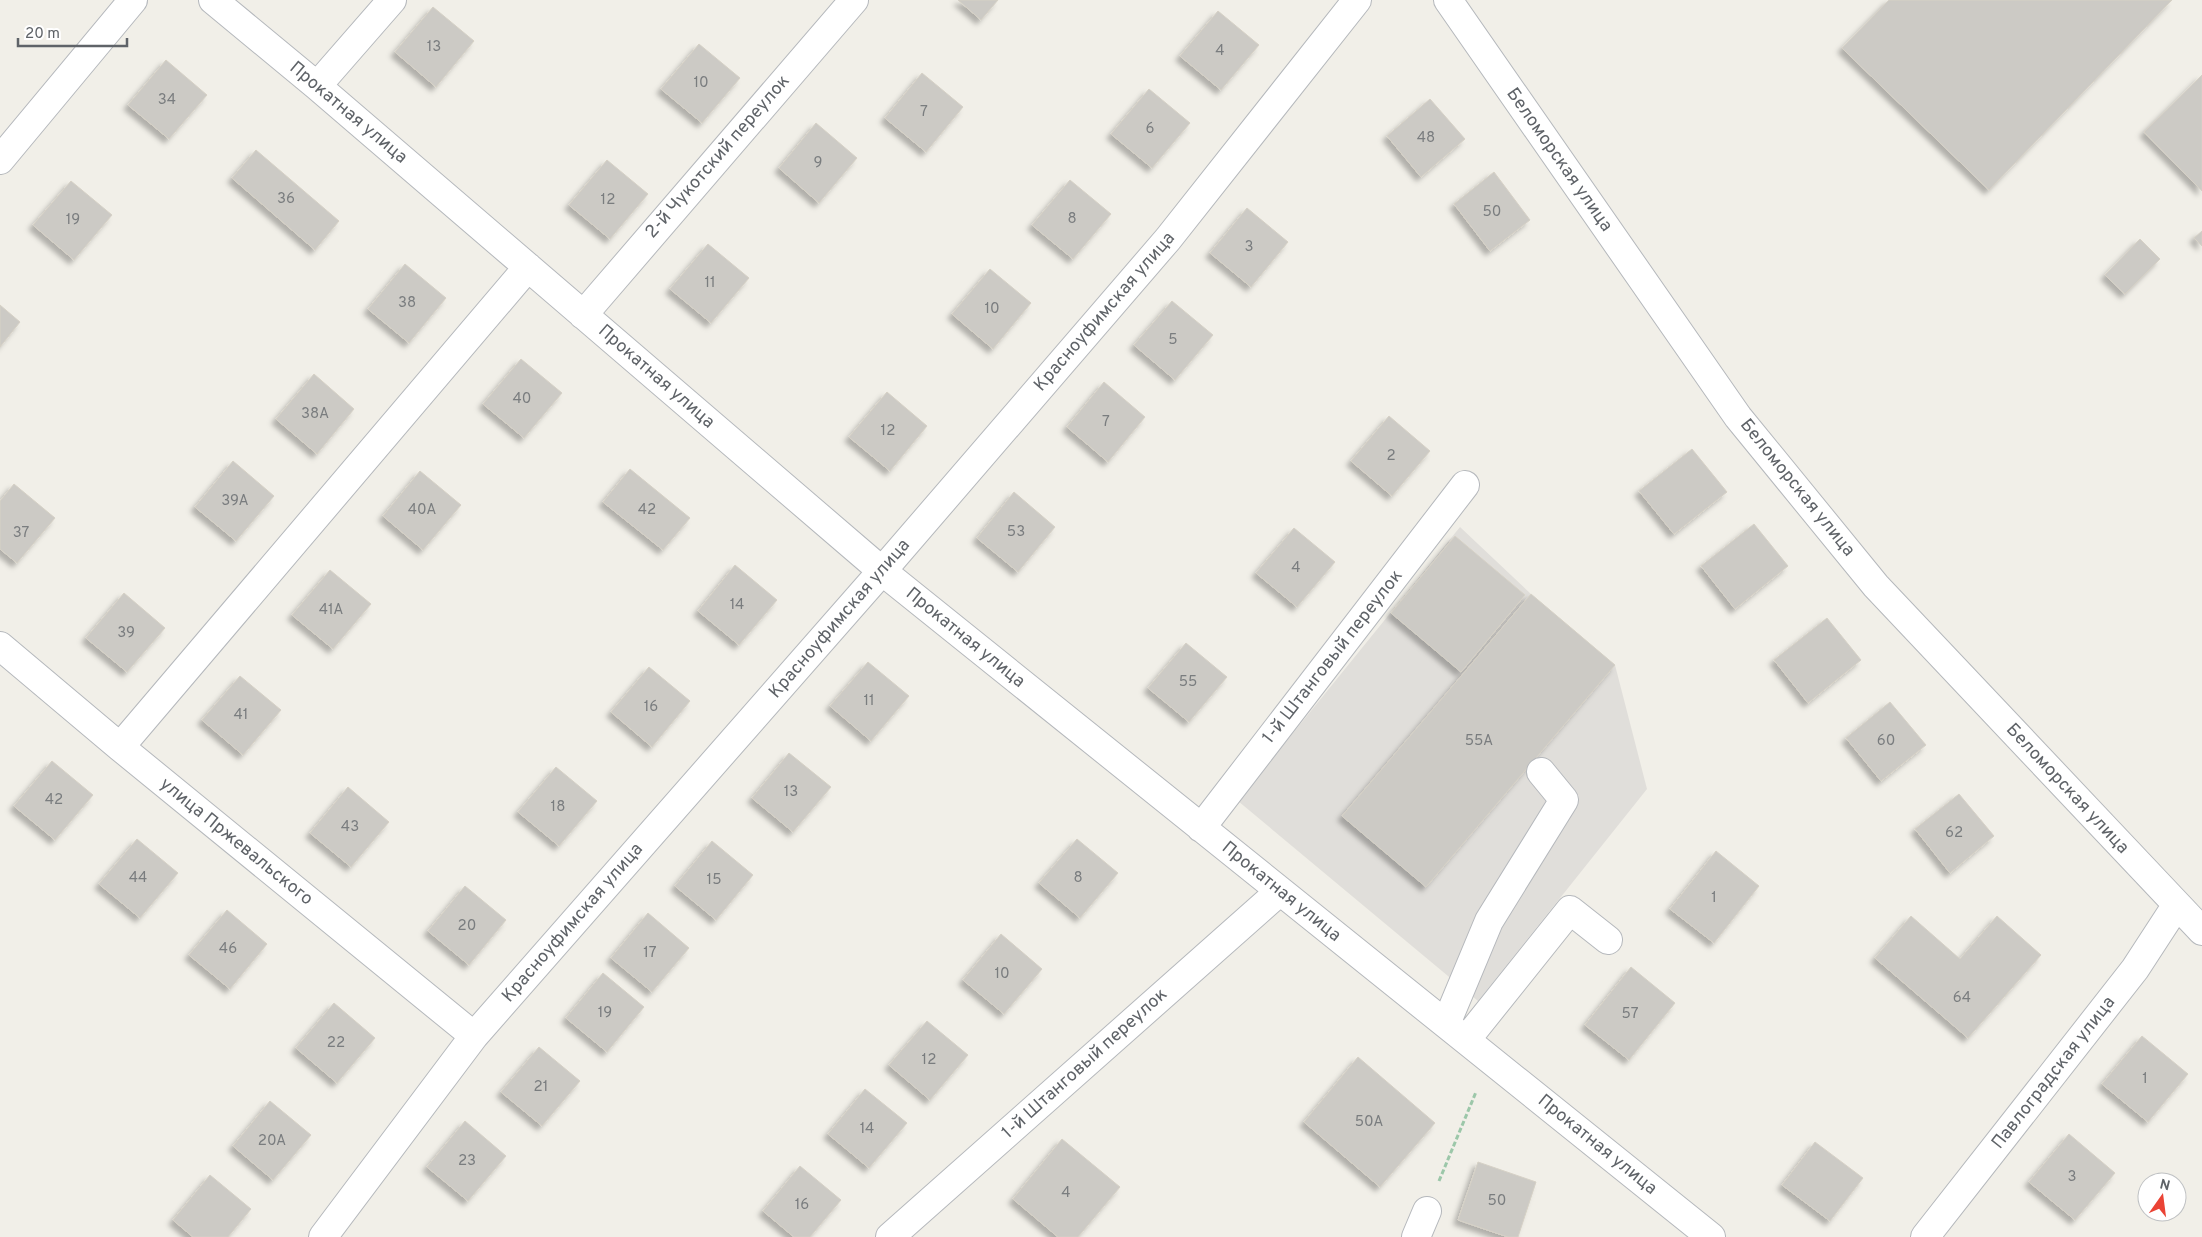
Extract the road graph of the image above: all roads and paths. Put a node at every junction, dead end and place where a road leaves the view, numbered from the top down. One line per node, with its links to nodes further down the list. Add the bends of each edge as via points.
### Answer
1 (132, 0): 8 (street)
2 (213, 0): 7 (street, Прокатная улица)
3 (392, 0): 7 (street)
4 (854, 0): 10 (street, 2-й Чукотский переулок)
5 (1357, 0): 12 (street, Красноуфимская улица, via 1168,239)
6 (1448, 0): 18 (street, Беломорская улица, via 1738,417 1876,586)
7 (317, 86): 9 (street, Прокатная улица)
8 (0, 160)
9 (528, 267): 10 (street, Прокатная улица); 14 (street)
10 (582, 314): 12 (street, Прокатная улица)
11 (1466, 485): 16 (street, 1-й Штанговый переулок)
12 (882, 570): 16 (street, Прокатная улица); 22 (street, Красноуфимская улица)
13 (0, 646): 14 (street, улица Пржевальского)
14 (120, 748): 22 (street, улица Пржевальского)
15 (1541, 772): 21 (street, via 1564,800 1490,921)
16 (1201, 828): 17 (street, Прокатная улица)
17 (1279, 892): 21 (street, Прокатная улица); 26 (street, 1-й Штанговый переулок)
18 (2176, 906): 19 (street, Беломорская улица); 29 (street, Павлоградская улица, via 2135,969)
19 (2202, 931)
20 (1608, 940): 21 (street, via 1570,910)
21 (1456, 1032): 23 (street, Прокатная улица)
22 (474, 1036): 25 (street, Красноуфимская улица)
23 (1490, 1059): 24 (path); 28 (street, Прокатная улица)
24 (1427, 1211): 27 (street)
25 (323, 1237)
26 (891, 1237)
27 (1416, 1237)
28 (1711, 1237)
29 (1925, 1237)

